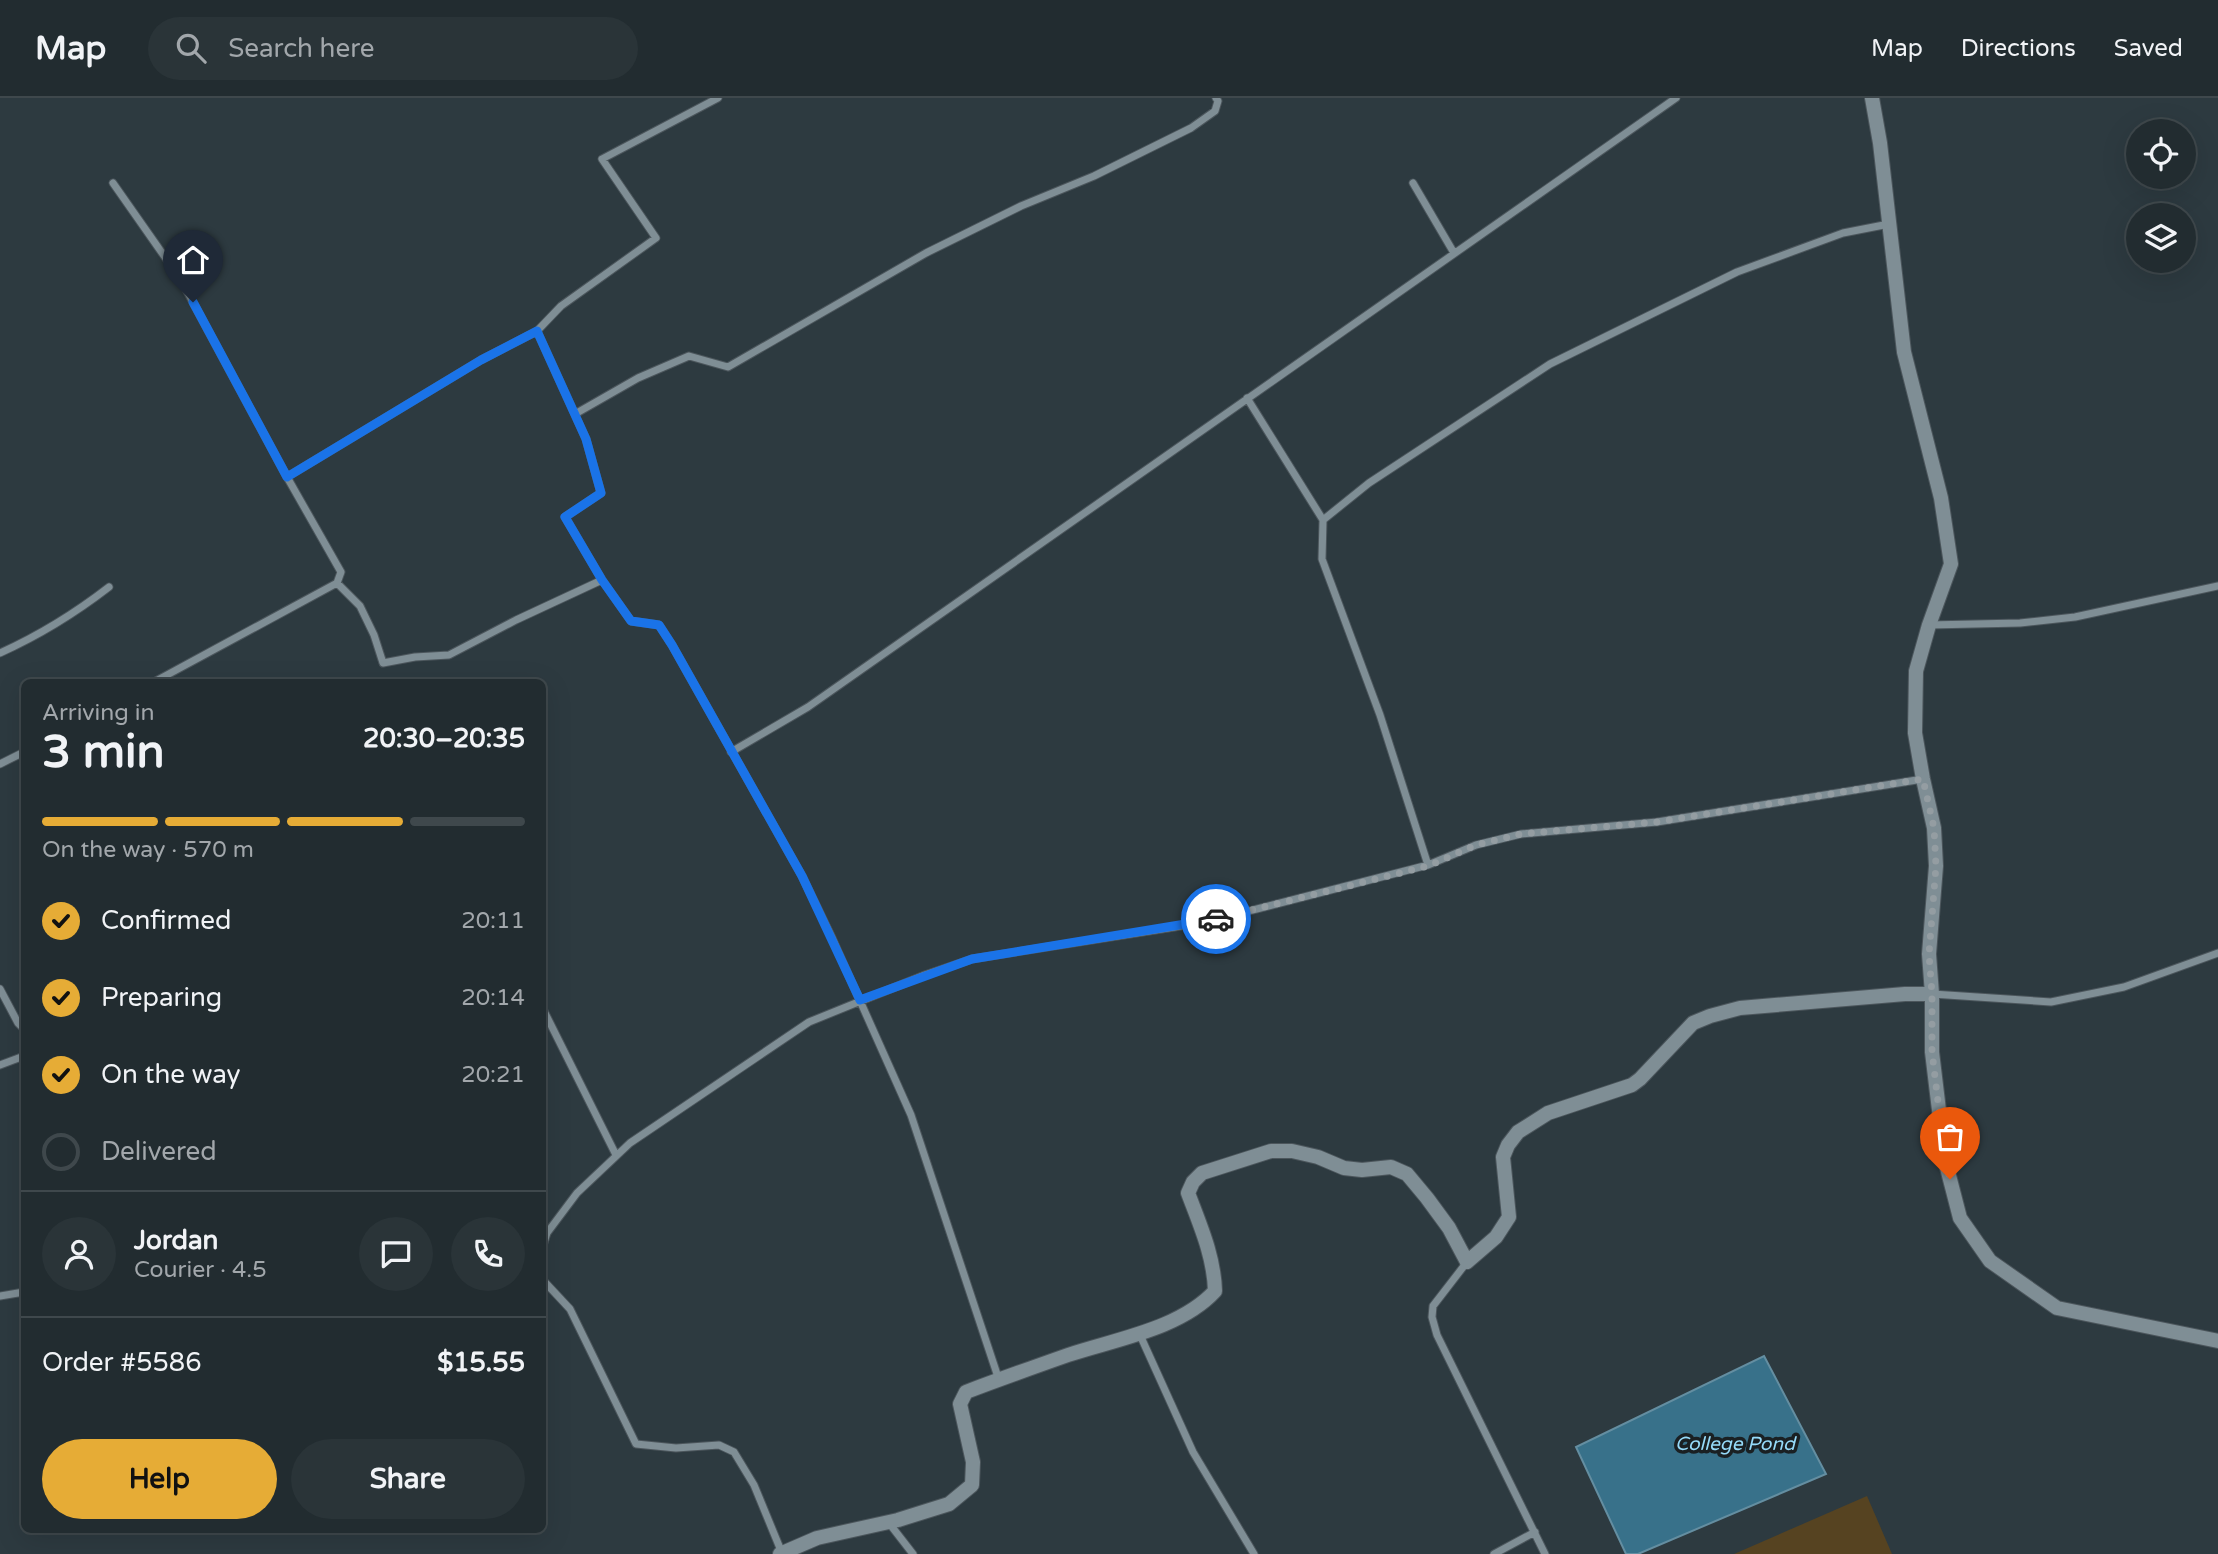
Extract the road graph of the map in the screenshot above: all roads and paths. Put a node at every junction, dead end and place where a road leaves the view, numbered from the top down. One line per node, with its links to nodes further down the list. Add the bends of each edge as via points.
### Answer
1 (718, 98): 9 (street, via 603,159 656,238 561,306)
2 (1216, 98): 11 (street, via 1215,111 1191,128 926,253 728,367 689,356 638,378)
3 (1676, 98): 8 (street)
4 (1872, 98): 7 (street)
5 (113, 183): 12 (street, via 181,280)
6 (1413, 183): 8 (street)
7 (1889, 224): 13 (street, via 1843,233 1737,272 1550,364 1369,483); 18 (street, via 1904,352 1941,498 1951,564)
8 (1454, 253): 10 (street)
9 (537, 331): 11 (street); 12 (street)
10 (1247, 398): 13 (street); 21 (street, via 807,707)
11 (575, 414): 14 (street, via 601,493 565,517)
12 (287, 477): 15 (street, via 341,572)
13 (1323, 520): 25 (street, via 1322,559 1380,715)
14 (602, 580): 15 (street, via 449,655 383,663 360,606); 21 (street, via 631,621 659,625)
15 (337, 583): 20 (street)
16 (2218, 586): 18 (street, via 2075,617)
17 (109, 587): 19 (street, via 70,617)
18 (1929, 625): 24 (street, via 1916,671 1916,733)
19 (0, 653)
20 (160, 679)
21 (731, 752): 29 (street, via 802,876)
22 (21, 754): 23 (street)
23 (0, 764)
24 (1923, 779): 25 (street, via 1657,822 1521,834 1476,845); 28 (street, via 1934,828 1936,866 1929,954)
25 (1428, 866): 29 (street, via 1206,922 972,959)
26 (2218, 953): 28 (street, via 2123,987 2051,1002)
27 (0, 989): 31 (street)
28 (1932, 994): 36 (street, via 1740,1008 1693,1023 1632,1085 1548,1113 1518,1132 1503,1157 1509,1217 1496,1237); 41 (street, via 1932,1052 1945,1160 1961,1218 1990,1261 2057,1308)
29 (860, 1000): 34 (street, via 808,1022); 42 (street, via 911,1115)
30 (546, 1015): 34 (street)
31 (21, 1026)
32 (21, 1057): 33 (street)
33 (0, 1065)
34 (616, 1155): 35 (street, via 577,1193)
35 (546, 1236)
36 (1467, 1262): 40 (street, via 1449,1228 1406,1174 1391,1167 1344,1168 1318,1157 1272,1151 1202,1174 1193,1182 1188,1193 1215,1273 1215,1291 1203,1304); 44 (street, via 1433,1306 1432,1318)
37 (546, 1283): 45 (street, via 570,1309 636,1444 676,1448 719,1445 734,1452 754,1485)
38 (21, 1292): 39 (street)
39 (0, 1296)
40 (1140, 1335): 42 (street); 47 (street, via 1193,1452)
41 (2218, 1341)
42 (999, 1380): 43 (street, via 966,1392 960,1404 972,1485 949,1504)
43 (889, 1522): 45 (street, via 817,1538); 46 (street)
44 (1535, 1532): 48 (street); 49 (street)
45 (781, 1554)
46 (913, 1554)
47 (1254, 1554)
48 (1494, 1554)
49 (1545, 1554)

